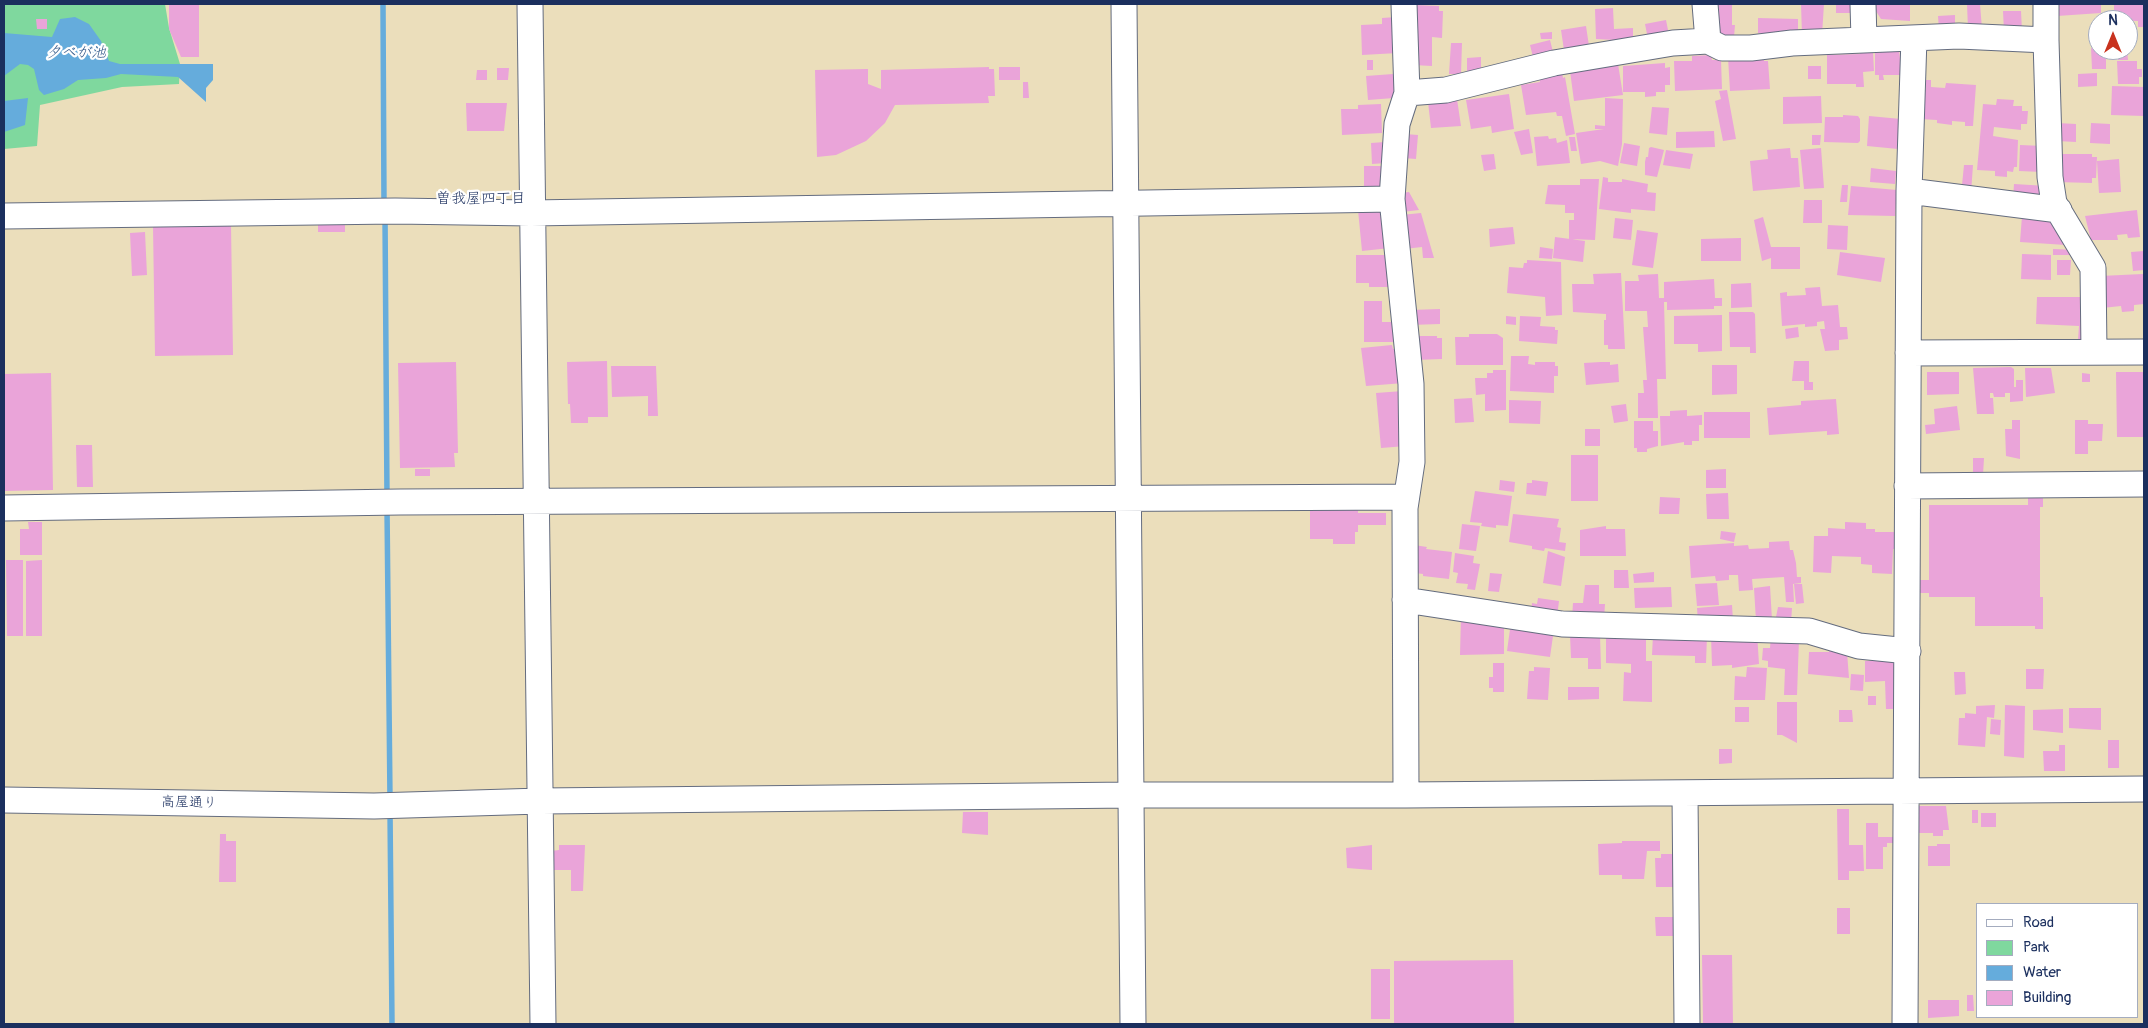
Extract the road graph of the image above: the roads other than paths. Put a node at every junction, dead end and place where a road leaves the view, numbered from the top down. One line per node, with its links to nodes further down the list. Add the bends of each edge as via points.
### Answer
1 (530, 4): 16 (street)
2 (1124, 4): 14 (street)
3 (1404, 4): 11 (street)
4 (1705, 4): 10 (street)
5 (1863, 4): 8 (street)
6 (2046, 4): 9 (street)
7 (1914, 38): 8 (street); 9 (street, via 1959,36); 12 (street)
8 (1864, 40): 10 (street, via 1792,42 1751,48 1722,48)
9 (2046, 40): 15 (street, via 2050,177 2054,203)
10 (1708, 41): 11 (street, via 1673,42 1554,63 1446,90)
11 (1407, 93): 13 (street, via 1397,124)
12 (1909, 191): 15 (street); 20 (street)
13 (1392, 199): 14 (street); 24 (street, via 1411,384 1412,462)
14 (1126, 202): 16 (street); 23 (street)
15 (2059, 210): 18 (street, via 2093,268)
16 (531, 212): 17 (street); 25 (street)
17 (4, 216)
18 (2094, 352): 19 (street); 20 (street)
19 (2144, 352)
20 (1908, 353): 22 (street)
21 (2144, 484): 22 (street)
22 (1907, 486): 28 (street)
23 (1128, 497): 24 (street); 25 (street); 32 (street)
24 (1406, 497): 27 (street)
25 (537, 503): 26 (street, via 373,502); 35 (street)
26 (4, 508)
27 (1405, 600): 28 (street, via 1562,624 1809,631 1859,646); 33 (street)
28 (1908, 651): 30 (street)
29 (2144, 789): 30 (street, 高屋通り)
30 (1905, 791): 31 (street, 高屋通り); 39 (street)
31 (1685, 794): 33 (street, 高屋通り); 38 (street)
32 (1132, 795): 33 (street, 高屋通り); 35 (street, 高屋通り); 37 (street)
33 (1406, 795)
34 (4, 800): 35 (street, 高屋通り, via 374,806)
35 (541, 801): 36 (street)
36 (543, 1024)
37 (1133, 1024)
38 (1687, 1024)
39 (1905, 1024)

